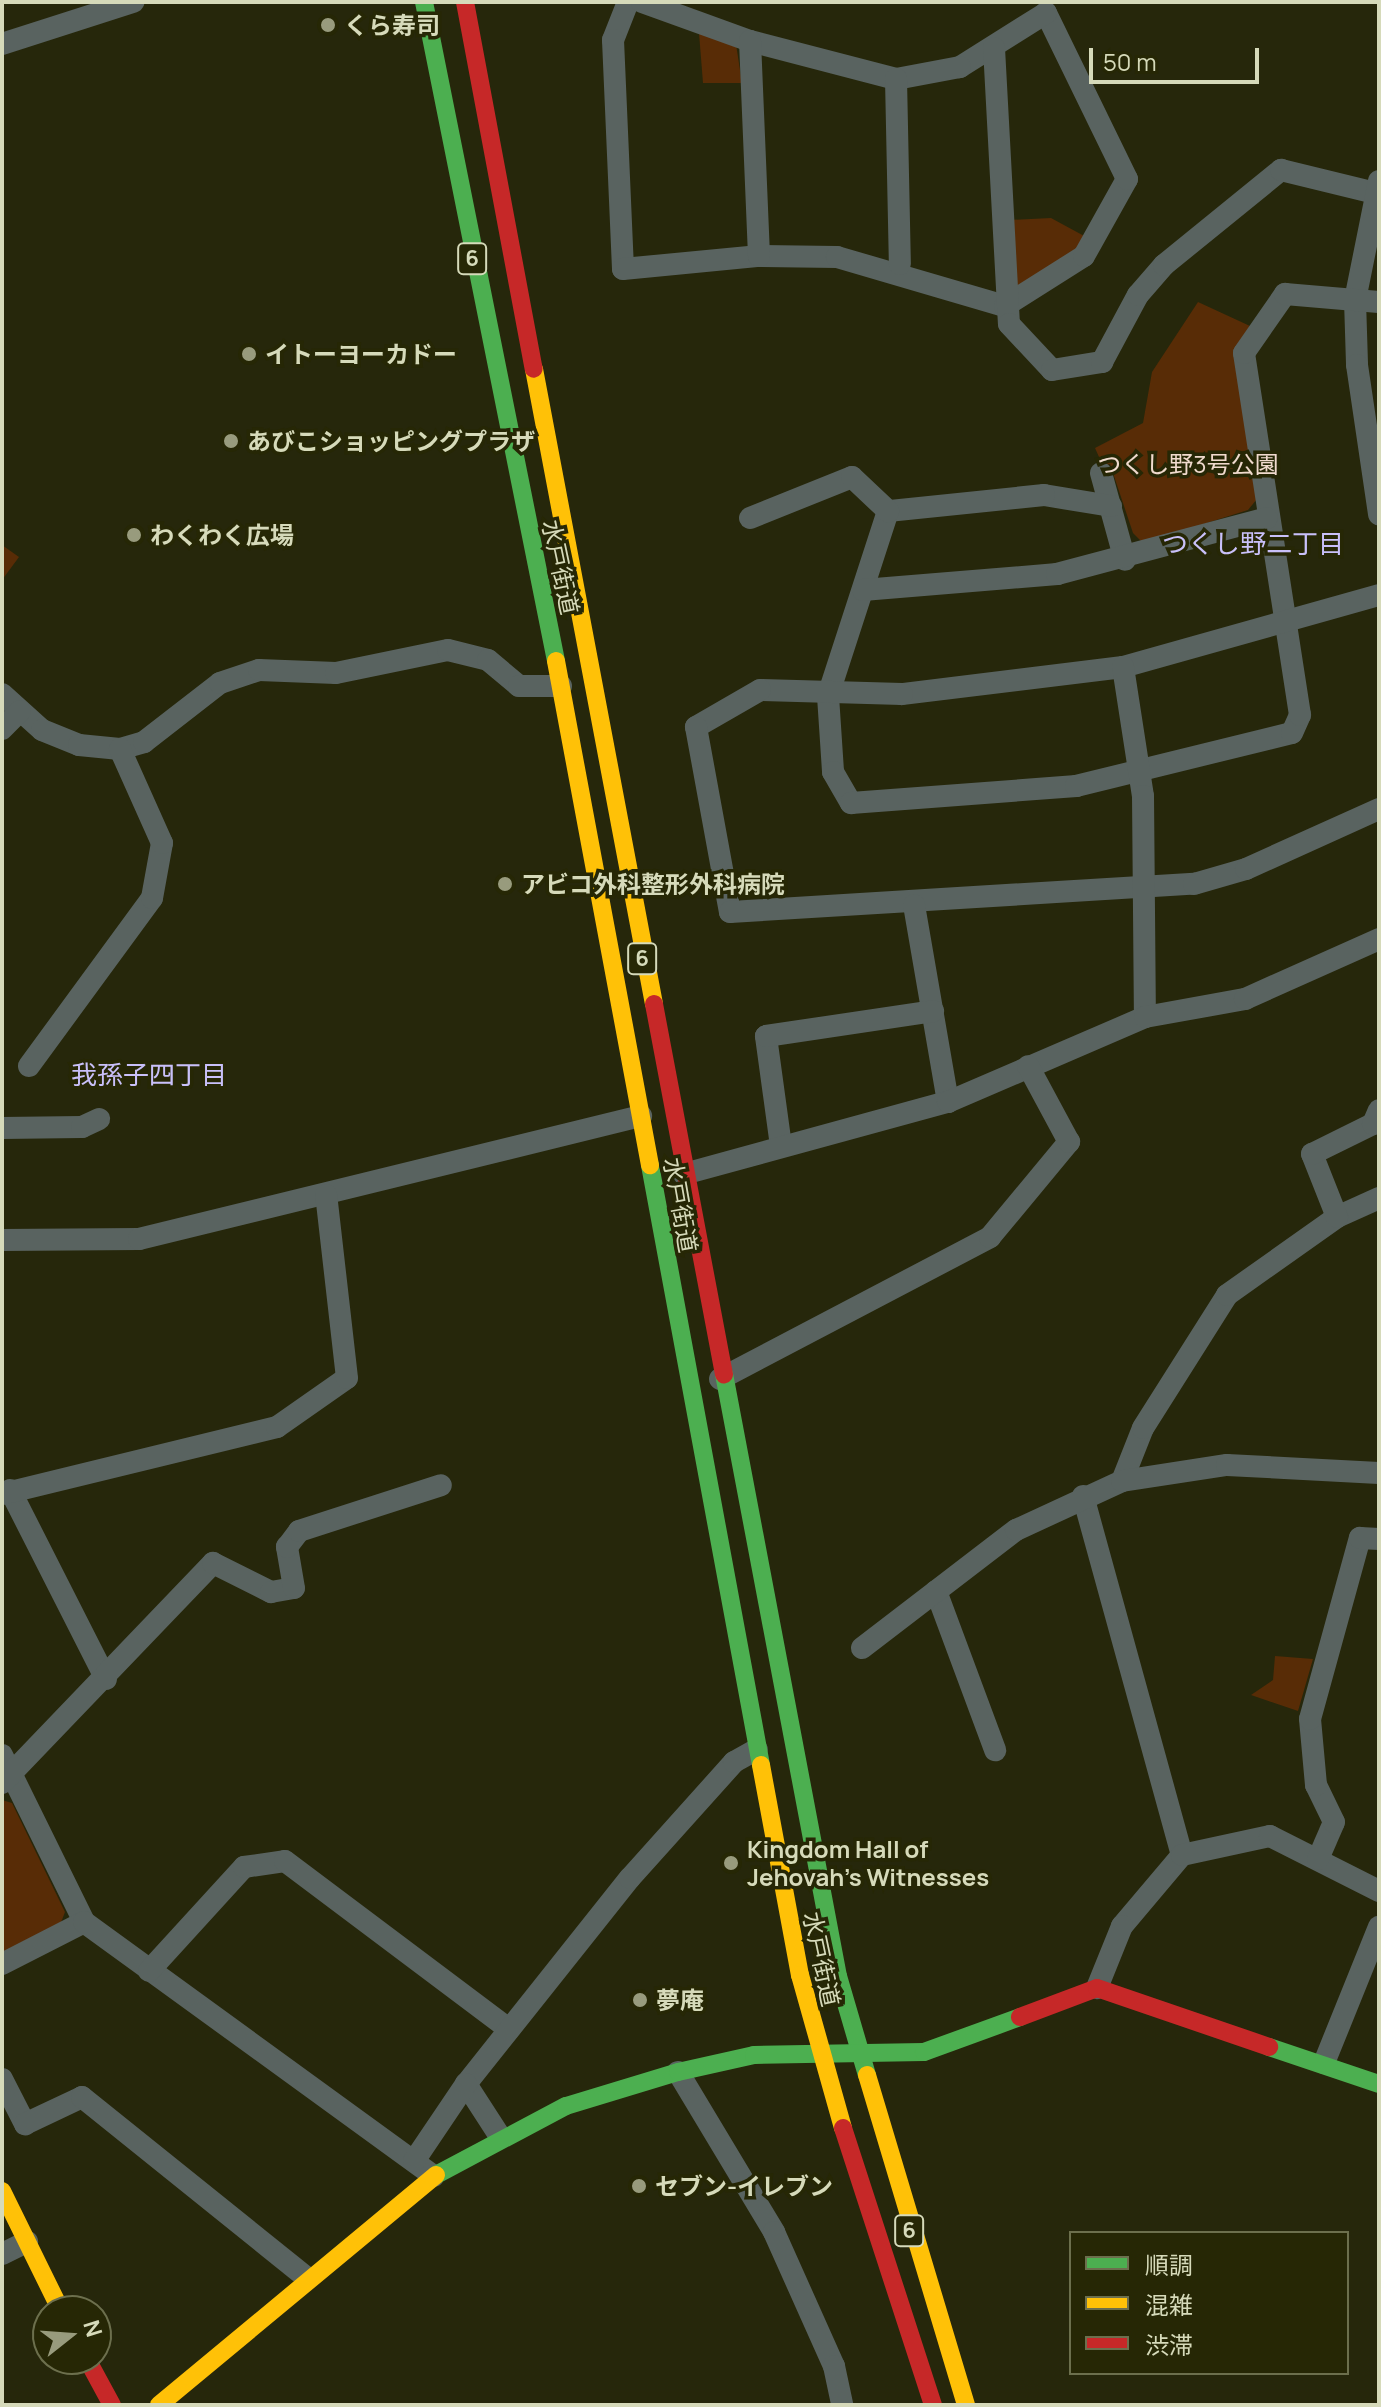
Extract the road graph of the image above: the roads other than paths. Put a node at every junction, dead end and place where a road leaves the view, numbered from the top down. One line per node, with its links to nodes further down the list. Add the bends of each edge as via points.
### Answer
1 (133, 2): 8 (street)
2 (424, 2): 28 (main road, 水戸街道 / 6)
3 (465, 2): 49 (main road, 水戸街道 / 6)
4 (628, 2): 12 (street, via 613,40 623,269)
5 (642, 2): 7 (street)
6 (1055, 7): 9 (street); 16 (street, via 1127,179 1084,256)
7 (750, 41): 10 (street); 12 (street)
8 (2, 44)
9 (994, 48): 10 (street, via 960,67); 16 (street)
10 (896, 79): 13 (street)
11 (1377, 187): 14 (street); 16 (street, via 1281,170 1164,265 1138,295 1102,362 1075,372 1052,370 1009,324)
12 (759, 256): 16 (street, via 837,257)
13 (900, 264)
14 (1355, 300): 15 (street); 20 (street, via 1357,365); 22 (street, via 1285,294 1244,353)
15 (1379, 302)
16 (1005, 306)
17 (1101, 473): 18 (street)
18 (1111, 506): 19 (street, via 1044,495); 23 (street)
19 (888, 511): 21 (street, via 852,477); 24 (street)
20 (1379, 514)
21 (750, 518)
22 (1267, 518): 23 (street); 26 (street)
23 (1125, 560): 24 (street, via 1057,574)
24 (863, 590): 30 (street)
25 (1379, 595): 26 (street)
26 (1284, 624): 27 (street); 34 (street, via 1300,715 1292,733)
27 (1123, 667): 30 (street, via 991,687); 34 (street)
28 (561, 686): 33 (street, via 527,689 488,660 448,650 336,673 259,670 220,683 144,742); 45 (main road, 水戸街道 / 6)
29 (2, 694): 31 (street)
30 (828, 696): 34 (street, via 833,772 851,803); 37 (street, via 760,690 696,727 730,912)
31 (20, 711): 32 (street); 33 (street, via 64,740)
32 (2, 729)
33 (120, 749): 41 (street, via 162,843 152,898)
34 (1140, 775): 36 (street)
35 (1379, 809): 36 (street, via 1246,869)
36 (1144, 892): 37 (street); 40 (street)
37 (914, 905): 39 (street)
38 (1379, 939): 40 (street, via 1245,999)
39 (933, 1011): 43 (street); 48 (street, via 766,1036)
40 (1145, 1017): 42 (street)
41 (29, 1066)
42 (1028, 1066): 43 (street); 54 (street, via 1069,1142 990,1237)
43 (948, 1102): 48 (street)
44 (1379, 1110): 52 (street, via 1373,1124 1312,1154)
45 (641, 1116): 50 (street); 64 (main road, 水戸街道 / 6)
46 (99, 1119): 47 (street, via 82,1127)
47 (2, 1128)
48 (781, 1146): 49 (street)
49 (684, 1174): 54 (main road, 水戸街道 / 6)
50 (326, 1195): 53 (street, via 139,1239); 58 (street, via 347,1378 277,1427)
51 (1379, 1198): 52 (street)
52 (1337, 1217): 56 (street, via 1227,1295 1143,1428)
53 (2, 1240)
54 (719, 1380): 78 (main road, 水戸街道 / 6)
55 (1379, 1473): 56 (street, via 1227,1465)
56 (1122, 1481): 59 (street)
57 (441, 1485): 63 (street, via 299,1531 287,1547 294,1588 271,1592 213,1563)
58 (6, 1492): 63 (street)
59 (1083, 1496): 61 (street, via 1016,1530); 68 (street)
60 (1379, 1539): 69 (street, via 1360,1538 1310,1719 1316,1785 1334,1822)
61 (936, 1591): 62 (street); 65 (street)
62 (862, 1648)
63 (106, 1679): 67 (street)
64 (757, 1749): 76 (street, via 734,1762 630,1878); 77 (main road, 水戸街道 / 6)
65 (995, 1750)
66 (2, 1755): 67 (street)
67 (8, 1780): 71 (street)
68 (1182, 1855): 69 (street, via 1270,1836); 75 (street, via 1122,1926)
69 (1318, 1859): 70 (street)
70 (1379, 1891)
71 (84, 1922): 73 (street); 74 (street)
72 (1379, 1927): 79 (street)
73 (2, 1964)
74 (149, 1971): 76 (street, via 244,1867 285,1861); 85 (street)
75 (1097, 1988): 78 (main road, via 924,2052); 79 (main road)
76 (509, 2029): 82 (street)
77 (818, 2053): 78 (main road); 80 (main road, via 754,2055); 96 (main road, 水戸街道 / 6)
78 (859, 2055): 97 (main road, 水戸街道 / 6)
79 (1324, 2063): 83 (main road)
80 (678, 2072): 84 (main road); 95 (street, via 774,2232 834,2366)
81 (2, 2079): 90 (street, via 25,2124 82,2097)
82 (466, 2084): 84 (street); 85 (street)
83 (1379, 2084)
84 (499, 2135): 86 (main road)
85 (414, 2161): 86 (street)
86 (433, 2176): 90 (main road)
87 (2, 2191): 88 (main road)
88 (27, 2242): 89 (street); 91 (main road)
89 (2, 2254)
90 (306, 2277): 94 (main road)
91 (53, 2295)
92 (96, 2375): 93 (main road)
93 (112, 2405)
94 (159, 2405)
95 (842, 2405)
96 (933, 2405)
97 (966, 2405)

